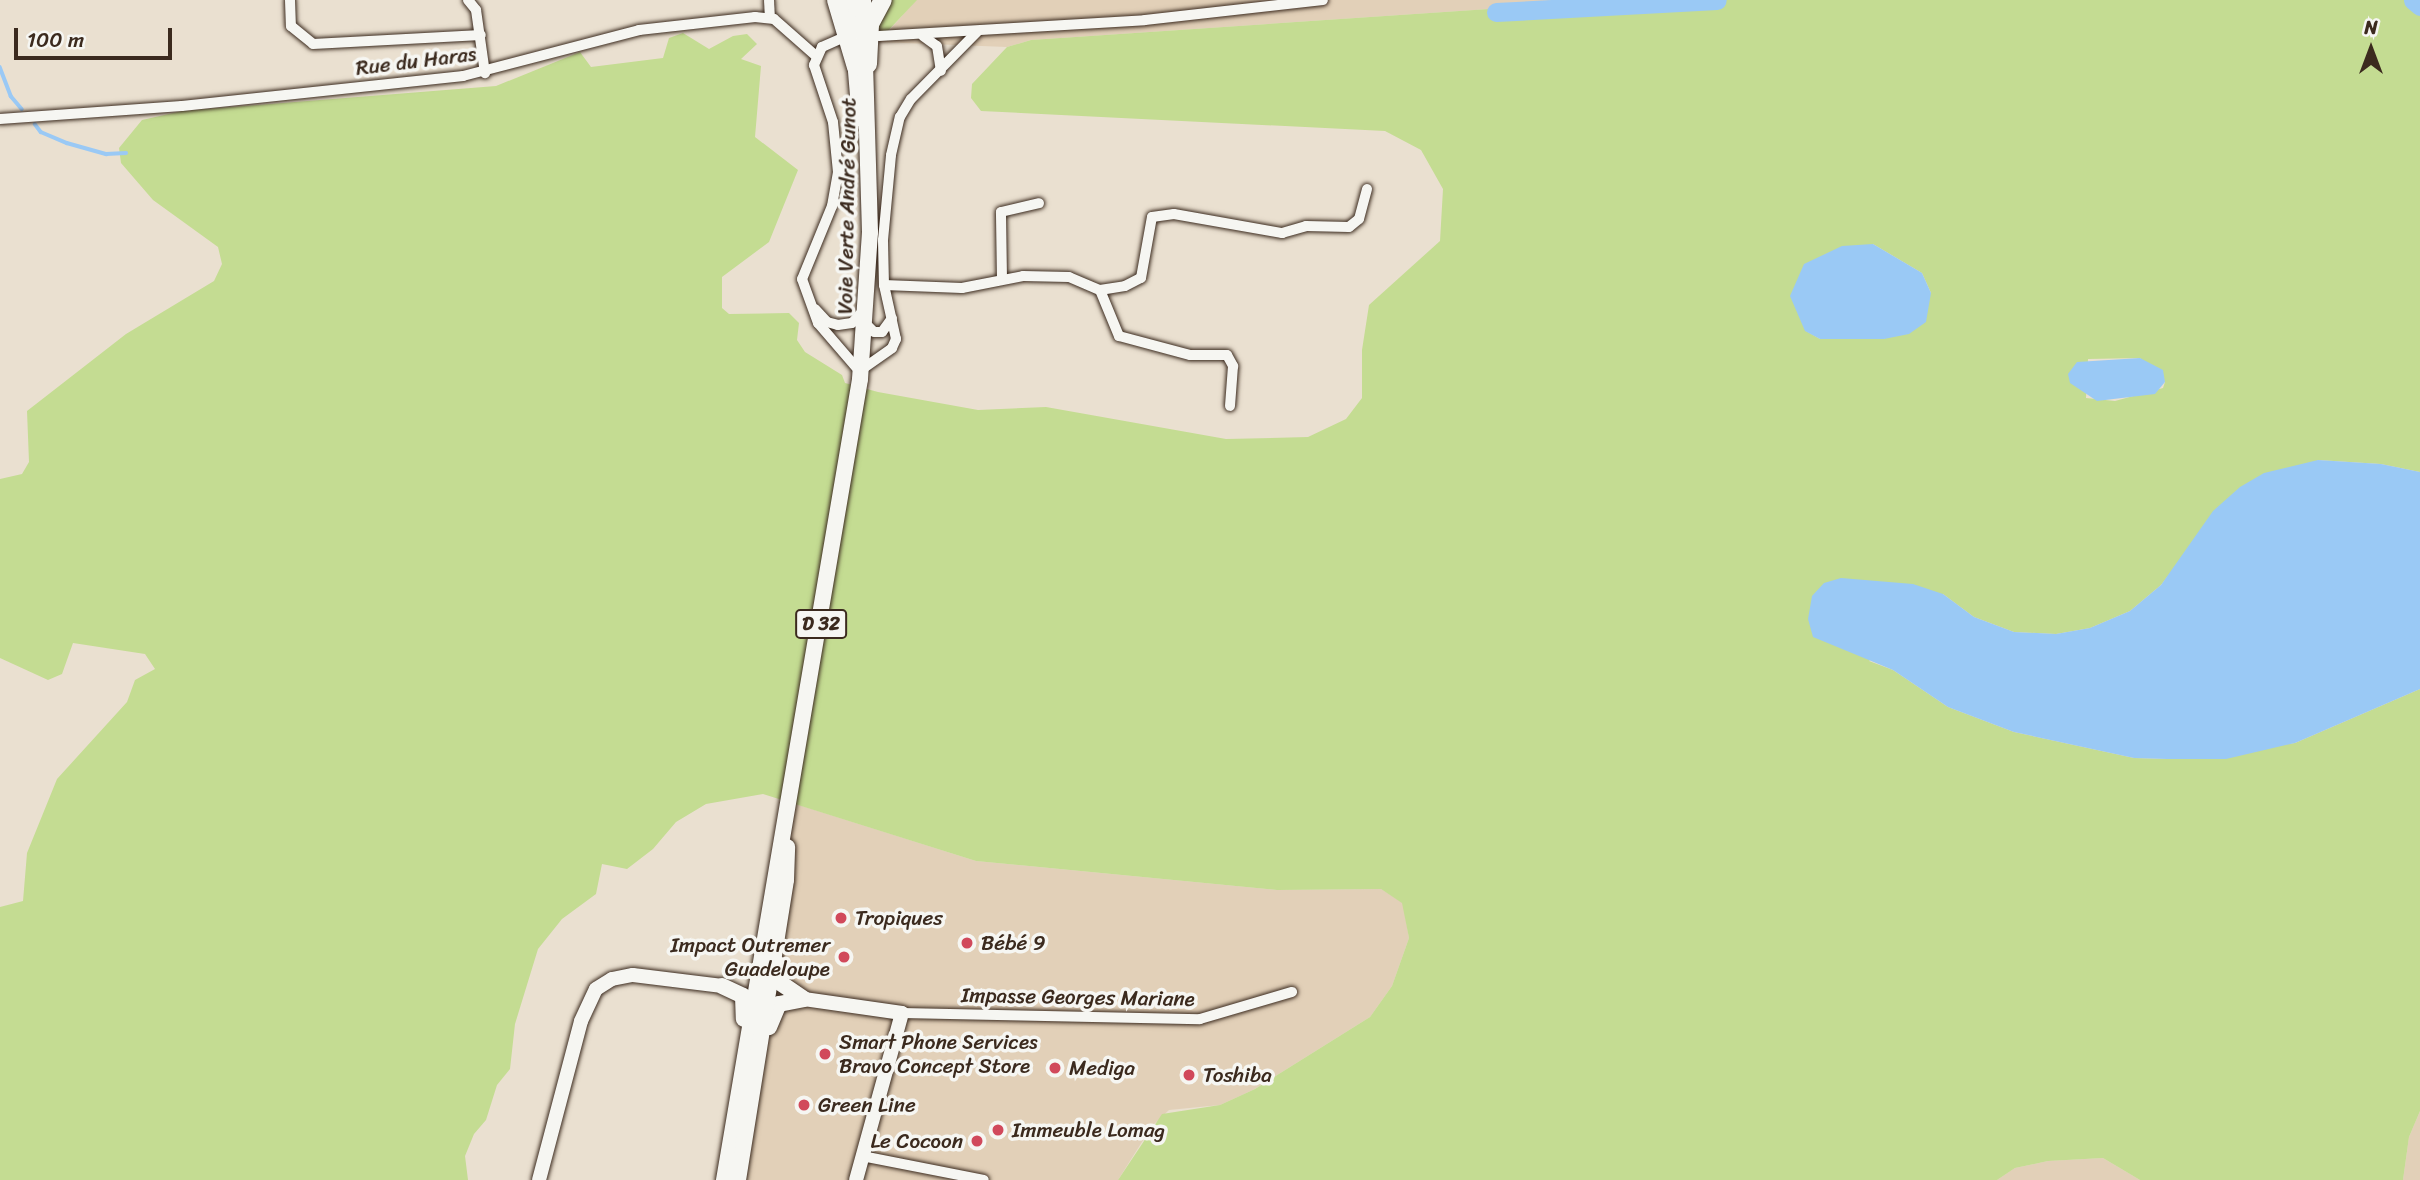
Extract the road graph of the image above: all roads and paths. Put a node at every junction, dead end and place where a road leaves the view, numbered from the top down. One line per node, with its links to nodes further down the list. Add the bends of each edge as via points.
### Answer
1 (290, 0): 12 (street, via 294,31 313,44)
2 (468, 0): 12 (street, via 476,10)
3 (769, 0): 9 (street)
4 (836, 0): 16 (highway)
5 (850, 0): 16 (main road, Voie Verte André Gunot / D 32)
6 (863, 0): 16 (main road, Voie Verte André Gunot / D 32)
7 (883, 0): 16 (highway, via 870,24)
8 (1323, 0): 10 (street, via 1145,20)
9 (770, 17): 15 (street); 18 (street, Rue du Haras, via 639,30)
10 (978, 31): 11 (street); 17 (street)
11 (915, 34): 13 (street); 17 (street, via 934,41)
12 (481, 35): 18 (street)
13 (879, 36)
14 (840, 39): 15 (street, via 822,47)
15 (816, 56): 25 (street, via 817,80 836,136 838,172 829,214 802,268)
16 (862, 66): 23 (main road, Voie Verte André Gunot / D 32)
17 (941, 71): 23 (street, via 911,99 896,128)
18 (485, 73): 19 (street, Rue du Haras, via 183,106)
19 (0, 119)
20 (1367, 189): 24 (street, via 1359,219 1349,227 1306,226 1282,233 1161,214 1152,217 1141,278 1135,284)
21 (1039, 202): 22 (street, via 1001,212)
22 (1002, 279): 23 (street, via 962,288); 24 (street, via 1069,277)
23 (872, 285): 26 (street); 27 (main road, Voie Verte André Gunot / D 32)
24 (1100, 290): 29 (street, via 1119,336 1190,355 1227,355 1233,366)
25 (808, 301): 27 (street, via 831,324); 28 (street, via 818,323)
26 (892, 318): 27 (street, via 882,332 874,332); 28 (street, via 895,344)
27 (863, 319): 28 (main road, Voie Verte André Gunot / D 32)
28 (858, 368): 30 (main road, Voie Verte André Gunot / D 32, via 786,838 786,880)
29 (1230, 406)
30 (771, 935): 31 (main road, via 752,975); 33 (main road, via 779,982); 35 (main road, Voie Verte André Gunot / D 32)
31 (722, 986): 35 (main road, via 739,993 746,1004 735,1079); 37 (street, via 633,975 612,979 596,989 581,1021)
32 (1292, 992): 34 (street, Impasse Georges Mariane, via 1200,1019)
33 (804, 999): 34 (street); 35 (main road, via 784,1002 773,1010 759,1079)
34 (902, 1013): 36 (street)
35 (745, 1093): 38 (main road, Voie Verte André Gunot / D 32); 39 (main road, Voie Verte André Gunot / D 32)
36 (862, 1156): 40 (street); 41 (street)
37 (539, 1180)
38 (724, 1180)
39 (738, 1180)
40 (856, 1180)
41 (984, 1180)

